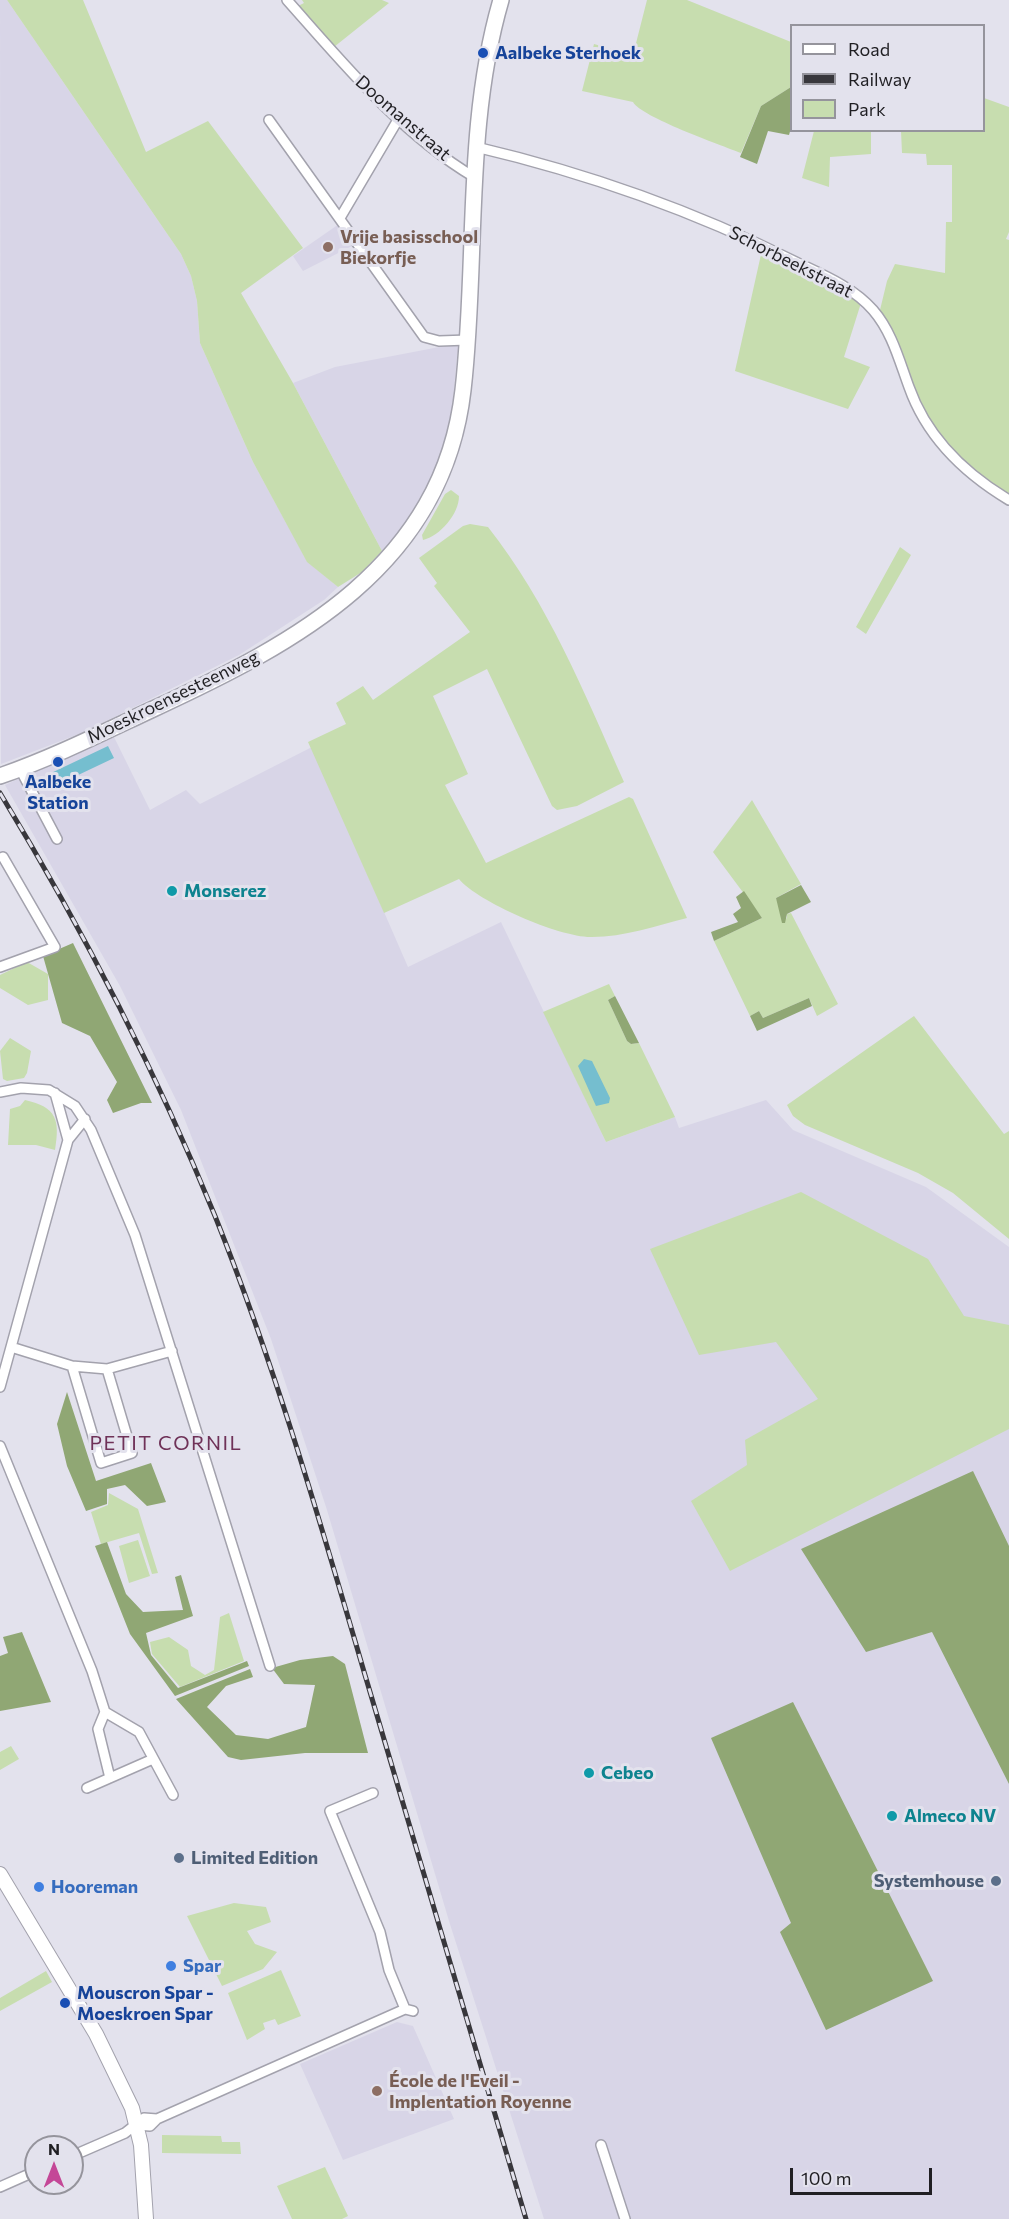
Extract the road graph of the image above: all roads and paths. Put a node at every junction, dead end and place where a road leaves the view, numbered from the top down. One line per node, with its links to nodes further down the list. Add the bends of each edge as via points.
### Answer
1 (288, 0): 3 (street, Doomanstraat, via 365,88)
2 (501, 0): 5 (main road, Moeskroensesteenweg)
3 (399, 118): 6 (street, Doomanstraat); 7 (street)
4 (269, 120): 7 (street)
5 (476, 147): 6 (main road, Moeskroensesteenweg); 9 (street, Schorbeekstraat, via 606,183 703,218 851,290 874,311 890,334 910,390 934,437 963,469)
6 (474, 177): 8 (main road, Moeskroensesteenweg)
7 (340, 218): 8 (street, via 424,338)
8 (468, 340): 10 (main road, Moeskroensesteenweg, via 460,412 444,468 426,510 382,567 336,606 269,649 194,690)
9 (1009, 500)
10 (20, 769): 11 (main road, Moeskroensesteenweg); 12 (street)
11 (0, 776)
12 (57, 839)
13 (3, 857): 14 (street, via 56,947)
14 (0, 967)
15 (0, 1091): 16 (street, via 35,1088)
16 (56, 1093): 17 (street, via 75,1106); 18 (street)
17 (85, 1119): 18 (street); 20 (street, via 135,1235)
18 (68, 1140): 19 (street)
19 (11, 1347): 21 (street); 23 (street)
20 (172, 1351): 22 (street); 25 (street)
21 (72, 1366): 22 (street); 22 (street, via 101,1463 132,1453)
22 (107, 1369)
23 (0, 1387)
24 (0, 1446): 26 (street, via 88,1659)
25 (270, 1666)
26 (105, 1712): 27 (street, via 139,1732); 28 (street, via 98,1729)
27 (153, 1759): 28 (street); 31 (street)
28 (110, 1778): 29 (street)
29 (87, 1788)
30 (374, 1793): 33 (street, via 330,1811 380,1932 389,1970 409,2010 157,2118 150,2126)
31 (173, 1795)
32 (0, 1874): 33 (main road, via 118,2074)
33 (136, 2126): 35 (street); 38 (main road)
34 (601, 2145): 39 (street)
35 (84, 2150)
36 (24, 2176): 37 (street)
37 (0, 2187)
38 (146, 2219)
39 (625, 2219)

